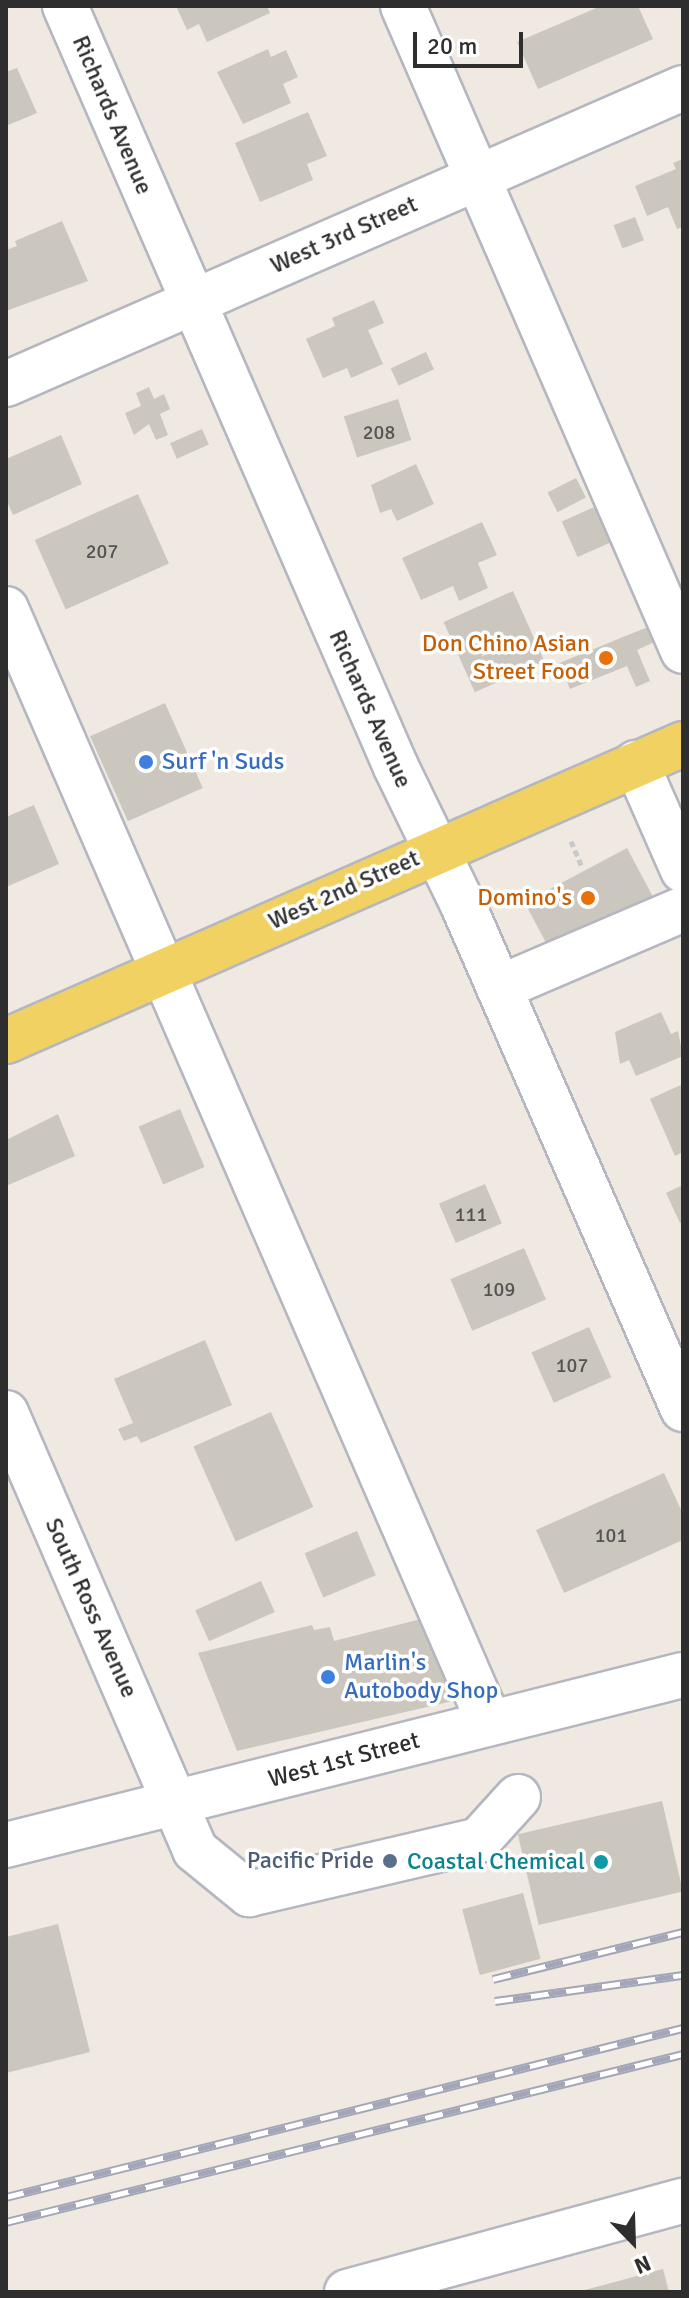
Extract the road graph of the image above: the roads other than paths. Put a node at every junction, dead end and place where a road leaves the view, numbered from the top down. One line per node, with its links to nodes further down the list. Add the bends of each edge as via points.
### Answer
1 (65, 6): 5 (street, Richards Avenue)
2 (403, 6): 4 (street)
3 (683, 88): 4 (street, West 3rd Street)
4 (478, 175): 5 (street, West 3rd Street); 8 (street)
5 (192, 302): 6 (street, West 3rd Street); 11 (street, Richards Avenue)
6 (6, 384)
7 (6, 609): 14 (street)
8 (683, 651)
9 (683, 744): 10 (main road, West 2nd Street)
10 (636, 763): 11 (main road, West 2nd Street); 12 (street)
11 (435, 850): 14 (main road, West 2nd Street); 15 (street, Richards Avenue)
12 (683, 870)
13 (683, 909): 15 (street)
14 (159, 972): 16 (main road, West 2nd Street); 20 (street)
15 (499, 988): 17 (street, Richards Avenue)
16 (6, 1041)
17 (683, 1409)
18 (6, 1413): 22 (street, South Ross Avenue)
19 (683, 1675): 20 (street, West 1st Street)
20 (489, 1722): 22 (street, West 1st Street)
21 (518, 1797): 22 (street, South Ross Avenue, via 479,1840 249,1894 195,1850)
22 (176, 1803): 23 (street, West 1st Street)
23 (6, 1845)
24 (683, 2201): 25 (street)
25 (347, 2292)

